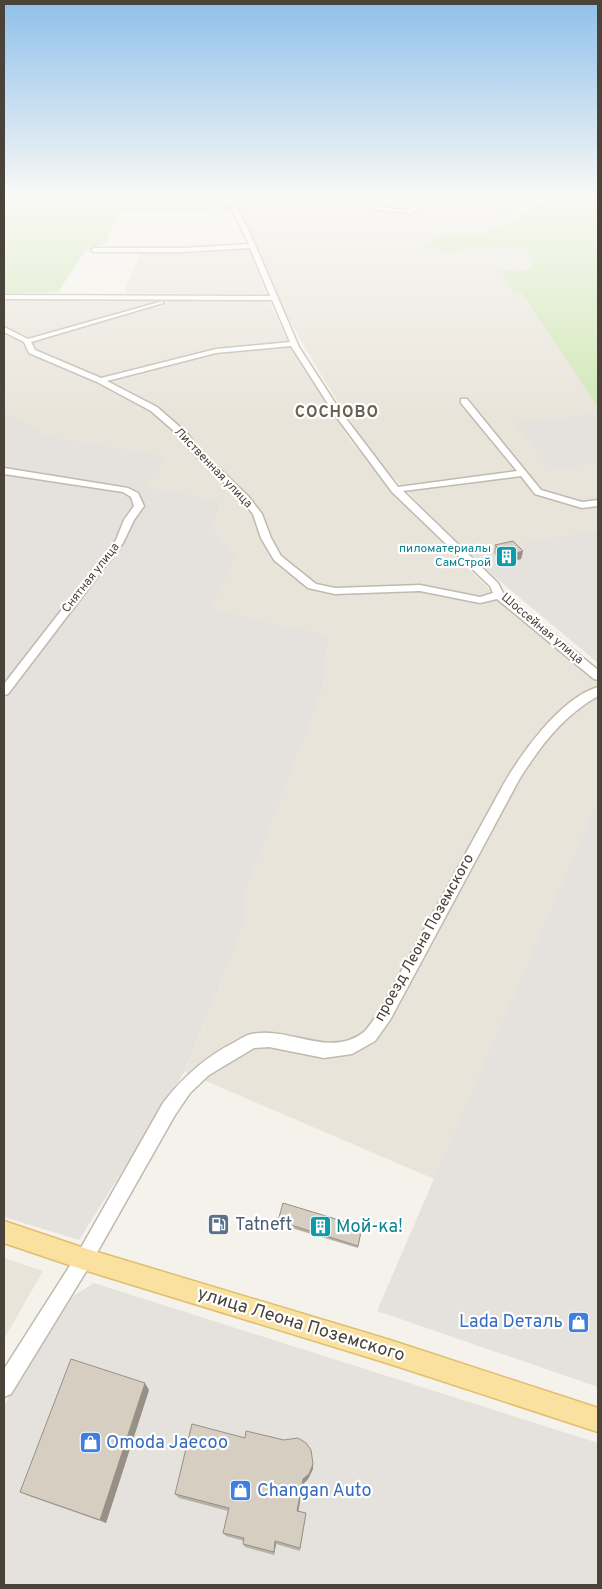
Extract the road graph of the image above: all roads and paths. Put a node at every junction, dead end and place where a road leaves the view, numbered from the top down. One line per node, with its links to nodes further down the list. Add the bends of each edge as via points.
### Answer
1 (262, 271): 3 (street, Шоссейная улица)
2 (4, 297): 4 (street)
3 (273, 297): 4 (street); 7 (street, Шоссейная улица)
4 (177, 298): 6 (street)
5 (4, 329): 6 (street, Лиственная улица)
6 (27, 341): 8 (street, Лиственная улица, via 32,350)
7 (295, 344): 8 (street, via 216,351); 12 (street, Шоссейная улица, via 338,413)
8 (100, 380): 14 (street, Лиственная улица, via 154,409 185,436 195,450 245,498 277,558 312,586 335,591 420,588 480,600)
9 (464, 401): 11 (street)
10 (4, 471): 16 (street, Снятная улица, via 125,490 135,495 139,506 120,541)
11 (523, 473): 12 (street); 13 (street, via 538,492 582,505)
12 (396, 490): 14 (street, Шоссейная улица, via 494,585)
13 (598, 503)
14 (499, 595): 15 (street, Шоссейная улица)
15 (598, 676)
16 (4, 691)
17 (598, 691): 19 (street, проезд Леона Поземского, via 573,705 528,754 385,1015 370,1036 352,1047 324,1051 269,1040 252,1042 203,1070 169,1109)
18 (4, 1232): 19 (main road, улица Леона Поземского)
19 (84, 1259): 20 (street, проезд Леона Поземского); 21 (main road, улица Леона Поземского, via 390,1352)
20 (4, 1387)
21 (598, 1420)

